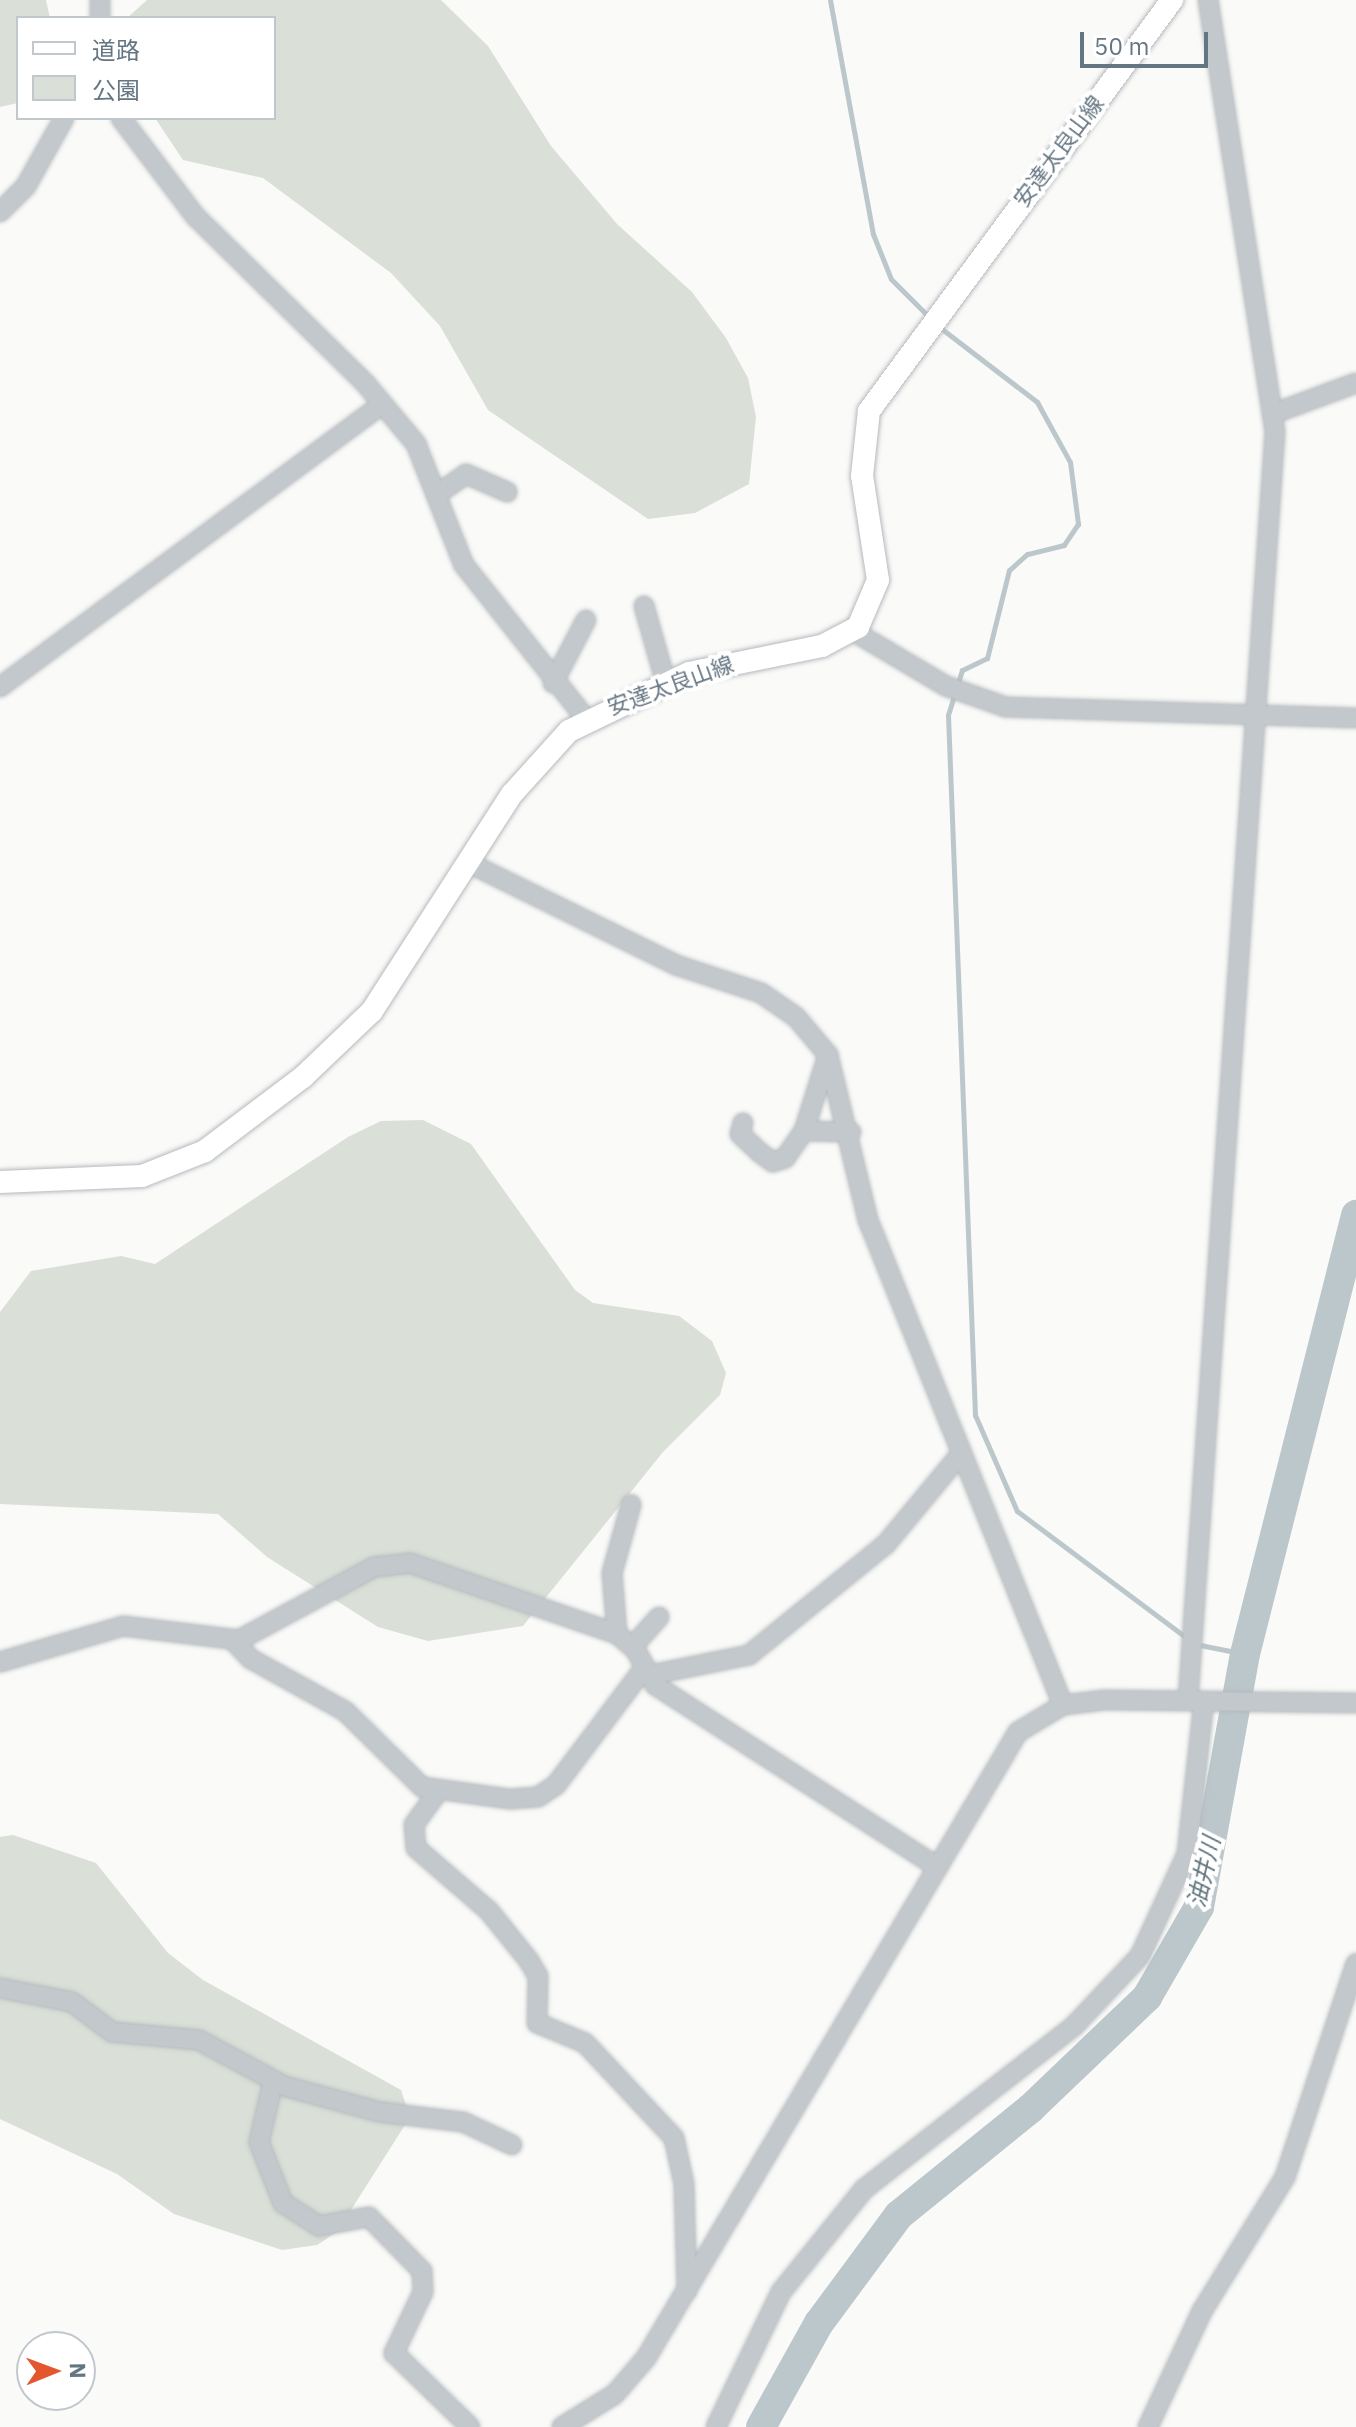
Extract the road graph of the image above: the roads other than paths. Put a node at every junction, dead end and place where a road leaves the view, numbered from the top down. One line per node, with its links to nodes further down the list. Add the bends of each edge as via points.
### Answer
1 (1172, 0): 13 (main road, 安達太良山線, via 931,321 864,427 862,476 878,580 870,610)
2 (1208, 0): 8 (street)
3 (63, 120): 5 (street, via 26,186)
4 (123, 120): 7 (street, via 196,217)
5 (1, 210)
6 (1356, 383): 8 (street)
7 (383, 404): 10 (street, via 416,444); 16 (street)
8 (1275, 413): 17 (street)
9 (507, 492): 10 (street, via 466,474)
10 (439, 493): 14 (street, via 464,565)
11 (644, 606): 15 (street)
12 (586, 620): 14 (street)
13 (853, 631): 15 (main road, 安達太良山線, via 822,646 728,661); 17 (street, via 972,698 1058,712)
14 (553, 683): 19 (street)
15 (666, 683): 19 (main road, 安達太良山線)
16 (0, 687)
17 (1259, 716): 18 (street); 34 (street, via 1192,1643)
18 (1356, 718)
19 (586, 719): 20 (main road, 安達太良山線, via 512,794)
20 (471, 864): 21 (street, via 676,965 761,993 796,1017); 25 (main road, 安達太良山線, via 372,1011 303,1077 205,1151 142,1176)
21 (828, 1055): 23 (street); 24 (street)
22 (743, 1123): 23 (street, via 740,1134 773,1162)
23 (804, 1131): 24 (street)
24 (851, 1132): 26 (street, via 868,1220)
25 (0, 1182)
26 (959, 1456): 33 (street, via 886,1544 749,1655); 36 (street)
27 (631, 1505): 29 (street, via 612,1573)
28 (659, 1617): 31 (street)
29 (617, 1634): 30 (street, via 395,1562); 31 (street)
30 (233, 1640): 32 (street, via 123,1626); 37 (street, via 251,1659 345,1711 402,1773)
31 (633, 1646): 33 (street)
32 (0, 1662)
33 (648, 1671): 37 (street, via 578,1762 538,1797); 38 (street)
34 (1205, 1701): 35 (street); 36 (street); 46 (street, via 1187,1854 1140,1956 1074,2026 864,2189 781,2292)
35 (1356, 1703)
36 (1063, 1705): 38 (street, via 1006,1745)
37 (437, 1793): 43 (street, via 414,1825 416,1848 489,1911 529,1961 538,1976 537,2023 585,2043 674,2138 684,2184)
38 (934, 1865): 43 (street)
39 (1356, 1963): 47 (street, via 1285,2177 1202,2311)
40 (0, 1988): 41 (street, via 72,2002 112,2032 199,2040)
41 (273, 2082): 42 (street, via 380,2112 463,2122); 44 (street, via 259,2142 283,2203 319,2226 369,2217 422,2271 423,2292 394,2353)
42 (512, 2145)
43 (687, 2291): 45 (street, via 628,2382)
44 (470, 2427)
45 (562, 2427)
46 (716, 2427)
47 (1148, 2427)

